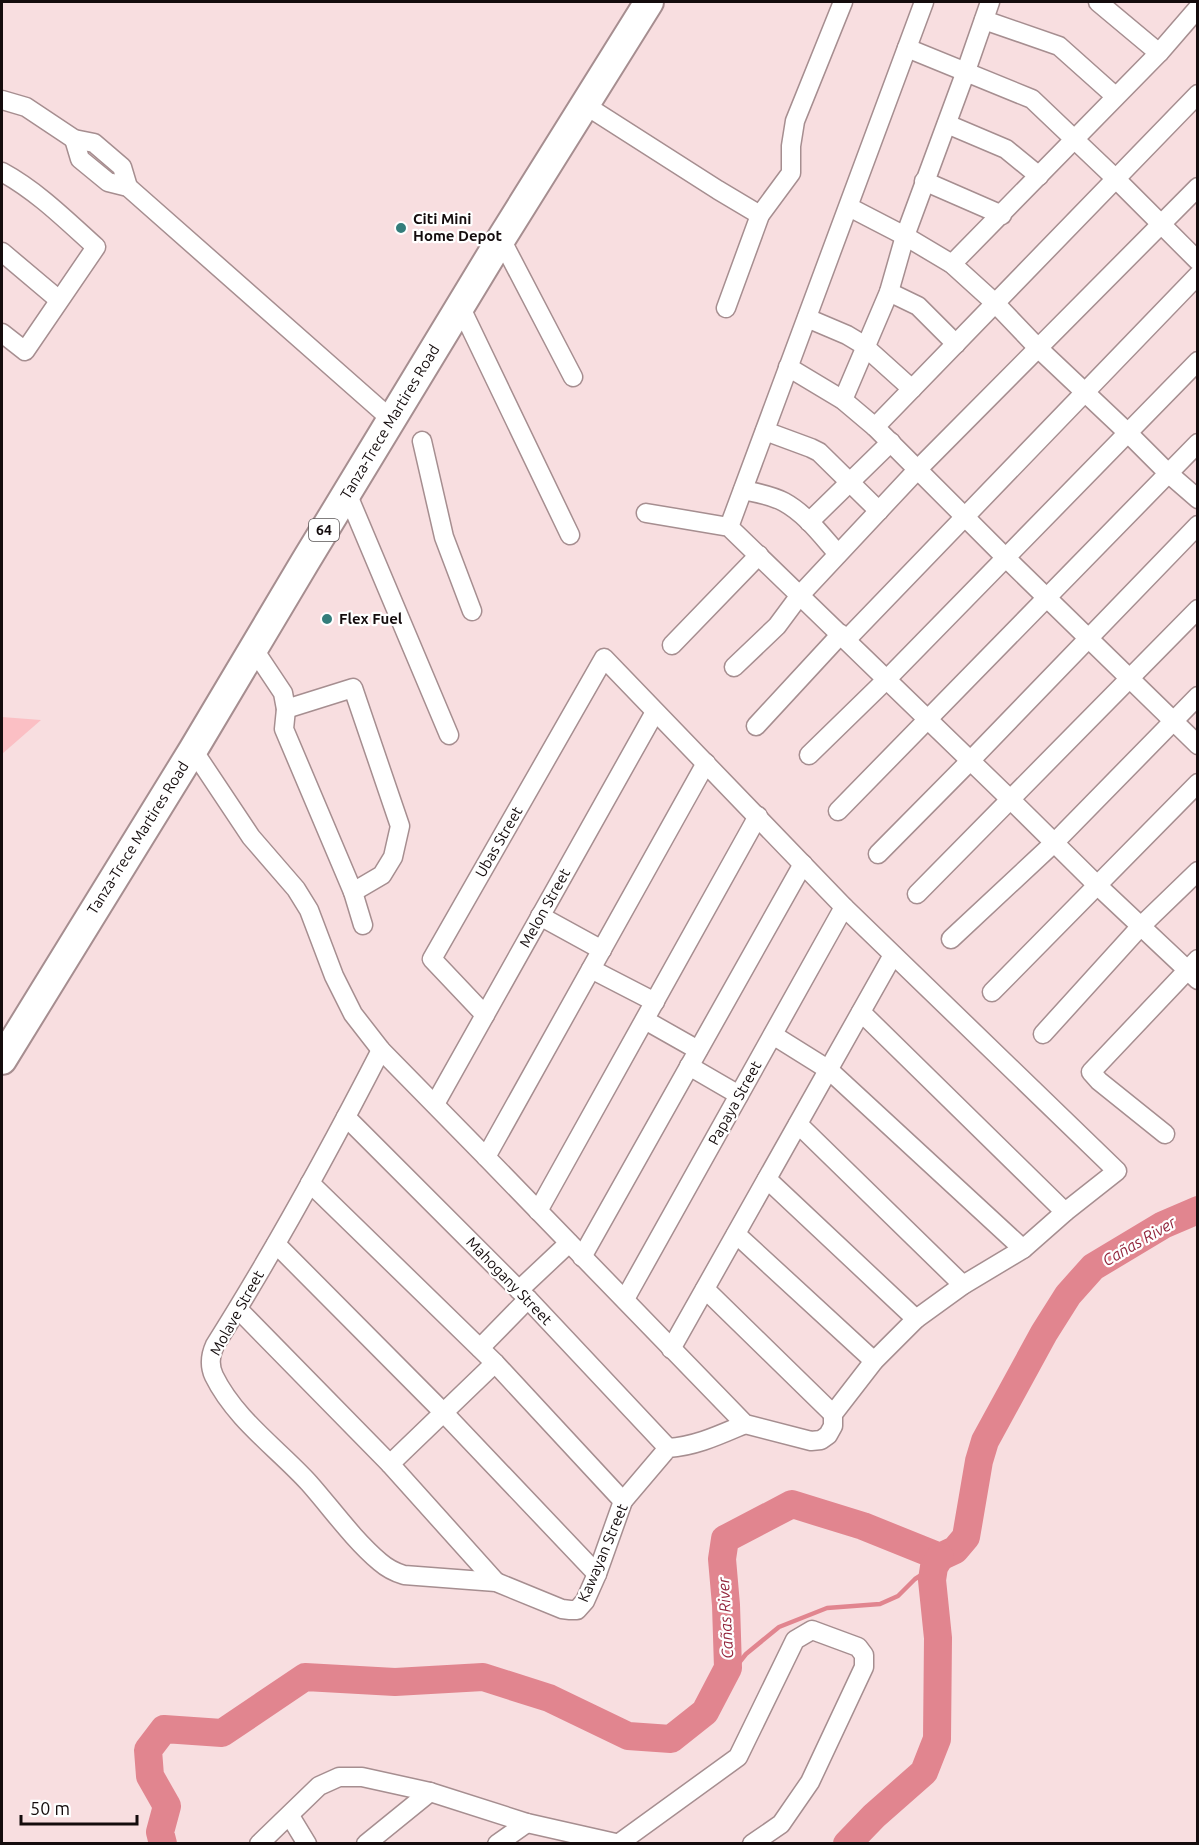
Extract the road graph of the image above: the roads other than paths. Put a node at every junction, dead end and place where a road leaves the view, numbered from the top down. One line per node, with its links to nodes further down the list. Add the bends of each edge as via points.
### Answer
1 (649, 2): 14 (main road, Tanza-Trece Martires Road / 64)
2 (843, 2): 24 (street, via 795,121 791,173)
3 (924, 2): 8 (street)
4 (990, 2): 7 (street)
5 (1098, 2): 9 (street)
6 (1194, 8): 9 (street)
7 (984, 20): 10 (street); 12 (street, via 1059,46)
8 (907, 48): 10 (street); 22 (street)
9 (1159, 53): 12 (street)
10 (966, 71): 15 (street); 16 (street, via 1032,99)
11 (1197, 94): 19 (street)
12 (1115, 96): 16 (street)
13 (2, 100): 49 (street, via 26,107 74,140 94,143 122,167 128,187)
14 (585, 105): 24 (street); 27 (main road, Tanza-Trece Martires Road / 64)
15 (947, 123): 18 (street, via 1006,149); 20 (street)
16 (1075, 140): 18 (street); 19 (street)
17 (2, 172): 33 (street, via 41,199 96,247)
18 (1039, 176): 23 (street)
19 (1114, 178): 25 (street); 34 (street)
20 (924, 181): 23 (street); 26 (street)
21 (1197, 187): 25 (street)
22 (849, 207): 26 (street); 37 (street)
23 (1002, 214): 30 (street)
24 (760, 215): 36 (street)
25 (1161, 225): 29 (street); 42 (street)
26 (905, 236): 30 (street); 32 (street)
27 (501, 239): 35 (main road, Tanza-Trece Martires Road / 64); 45 (street)
28 (2, 252): 33 (street)
29 (1197, 261)
30 (952, 264): 34 (street)
31 (1197, 275): 47 (street)
32 (889, 292): 39 (street, via 918,306); 41 (street)
33 (59, 300): 40 (street, via 25,351)
34 (995, 303): 39 (street); 42 (street)
35 (460, 306): 49 (main road, Tanza-Trece Martires Road / 64); 68 (street)
36 (726, 308)
37 (807, 318): 41 (street); 44 (street)
38 (2, 333): 40 (street)
39 (956, 344): 46 (street)
40 (9, 345)
41 (866, 346): 46 (street); 48 (street)
42 (1038, 348): 47 (street); 56 (street)
43 (1197, 361): 52 (street)
44 (788, 367): 48 (street); 51 (street)
45 (573, 377)
46 (912, 389): 50 (street)
47 (1085, 392): 52 (street); 64 (street)
48 (843, 400): 50 (street)
49 (392, 420): 60 (main road, Tanza-Trece Martires Road / 64)
50 (875, 427): 54 (street)
51 (765, 431): 58 (street, via 811,447); 59 (street)
52 (1127, 432): 57 (street); 71 (street)
53 (422, 441): 75 (street, via 444,537)
54 (891, 442): 56 (street); 58 (street)
55 (1197, 443): 57 (street)
56 (918, 469): 62 (street); 64 (street)
57 (1168, 473): 61 (street); 73 (street)
58 (851, 483): 62 (street); 65 (street)
59 (743, 490): 65 (street, via 782,501); 67 (street)
60 (347, 493): 79 (main road, Tanza-Trece Martires Road / 64); 89 (street)
61 (1197, 500)
62 (879, 511): 69 (street)
63 (646, 513): 67 (street)
64 (964, 516): 71 (street); 76 (street)
65 (809, 522): 69 (street)
66 (1197, 525): 77 (street)
67 (729, 526): 70 (street)
68 (570, 536)
69 (838, 554): 72 (street)
70 (759, 555): 72 (street); 78 (street)
71 (1006, 558): 73 (street); 82 (street)
72 (800, 595): 76 (street); 80 (street, via 777,626)
73 (1048, 597): 77 (street); 86 (street)
74 (1197, 609): 81 (street)
75 (472, 611)
76 (844, 637): 82 (street); 88 (street)
77 (1088, 638): 81 (street); 93 (street)
78 (672, 645)
79 (253, 648): 84 (street, via 283,693); 91 (main road, Tanza-Trece Martires Road / 64)
80 (734, 667)
81 (1128, 678): 87 (street); 96 (street)
82 (887, 679): 86 (street); 92 (street)
83 (1197, 696): 87 (street)
84 (286, 709): 104 (street, via 284,729); 104 (street, via 353,687 400,826 393,857 382,875)
85 (655, 712): 94 (street); 107 (street, Melon Street); 118 (street, Ubas Street, via 604,658 432,959)
86 (928, 719): 93 (street); 97 (street)
87 (1172, 722): 90 (street); 99 (street)
88 (756, 726)
89 (449, 735)
90 (1197, 745)
91 (193, 750): 122 (street, via 251,837 296,889 309,910 353,1014); 124 (main road, Tanza-Trece Martires Road / 64)
92 (809, 755)
93 (971, 760): 96 (street); 100 (street)
94 (706, 763): 98 (street); 111 (street)
95 (1197, 783): 103 (street)
96 (1011, 800): 99 (street); 105 (street)
97 (838, 811)
98 (758, 816): 101 (street); 116 (street)
99 (1055, 842): 103 (street); 110 (street)
100 (878, 854)
101 (803, 864): 106 (street); 123 (street)
102 (1197, 871): 109 (street)
103 (1097, 885): 109 (street); 115 (street)
104 (352, 892): 108 (street)
105 (917, 894)
106 (844, 907): 112 (street); 121 (street, Papaya Street)
107 (540, 916): 111 (street); 118 (street, Melon Street)
108 (363, 925)
109 (1140, 927): 114 (street); 120 (street)
110 (951, 939)
111 (602, 950): 113 (street)
112 (893, 955): 117 (street); 135 (street, via 1117,1171)
113 (591, 969): 116 (street); 131 (street)
114 (1194, 970): 130 (street, via 1091,1072)
115 (992, 992)
116 (655, 1002): 119 (street)
117 (861, 1012): 125 (street); 135 (street)
118 (485, 1014): 127 (street, Melon Street)
119 (645, 1020): 123 (street); 134 (street)
120 (1043, 1034)
121 (773, 1035): 125 (street); 126 (street, Papaya Street)
122 (381, 1050): 127 (street); 128 (street, Molave Street)
123 (693, 1058): 126 (street); 140 (street)
124 (2, 1060)
125 (828, 1070): 129 (street); 139 (street)
126 (739, 1095): 144 (street, Papaya Street)
127 (435, 1104): 131 (street)
128 (346, 1117): 133 (street, Molave Street); 143 (street, Mahogany Street)
129 (798, 1124): 132 (street); 141 (street)
130 (1165, 1134)
131 (486, 1156): 134 (street)
132 (767, 1179): 136 (street); 146 (street)
133 (310, 1183): 138 (street, Molave Street); 147 (street)
134 (538, 1211): 137 (street)
135 (1065, 1212): 139 (street)
136 (736, 1234): 142 (street); 149 (street)
137 (569, 1243): 140 (street); 143 (street)
138 (276, 1245): 145 (street, Molave Street); 151 (street)
139 (1023, 1249): 141 (street)
140 (582, 1257): 144 (street)
141 (963, 1285): 146 (street)
142 (705, 1289): 148 (street); 152 (street)
143 (524, 1294): 147 (street); 154 (street, Mahogany Street)
144 (625, 1299): 148 (street)
145 (238, 1309): 155 (street); 158 (street, Molave Street, via 211,1354 210,1365 219,1384 242,1416 308,1482 369,1552 391,1571 404,1575)
146 (916, 1319): 149 (street)
147 (480, 1348): 150 (street)
148 (671, 1349): 153 (street)
149 (874, 1361): 152 (street)
150 (495, 1363): 151 (street); 156 (street)
151 (444, 1413): 155 (street); 157 (street)
152 (833, 1414): 153 (street, via 833,1426 821,1440 811,1441)
153 (745, 1424): 154 (street, via 702,1443)
154 (668, 1448): 156 (street, Kawayan Street)
155 (390, 1464): 158 (street)
156 (623, 1501): 157 (street, Kawayan Street)
157 (597, 1574): 158 (street, Kawayan Street, via 577,1610 562,1609)
158 (496, 1582)
159 (430, 1792): 160 (street, via 339,1777 319,1786); 161 (street); 165 (street)
160 (290, 1816): 163 (street); 164 (street)
161 (527, 1823): 162 (street); 166 (street)
162 (619, 1843): 167 (street, via 738,1757 795,1640 812,1630 858,1647 864,1655 864,1667 810,1782 781,1824)
163 (259, 1844)
164 (307, 1844)
165 (366, 1844)
166 (497, 1844)
167 (752, 1844)

